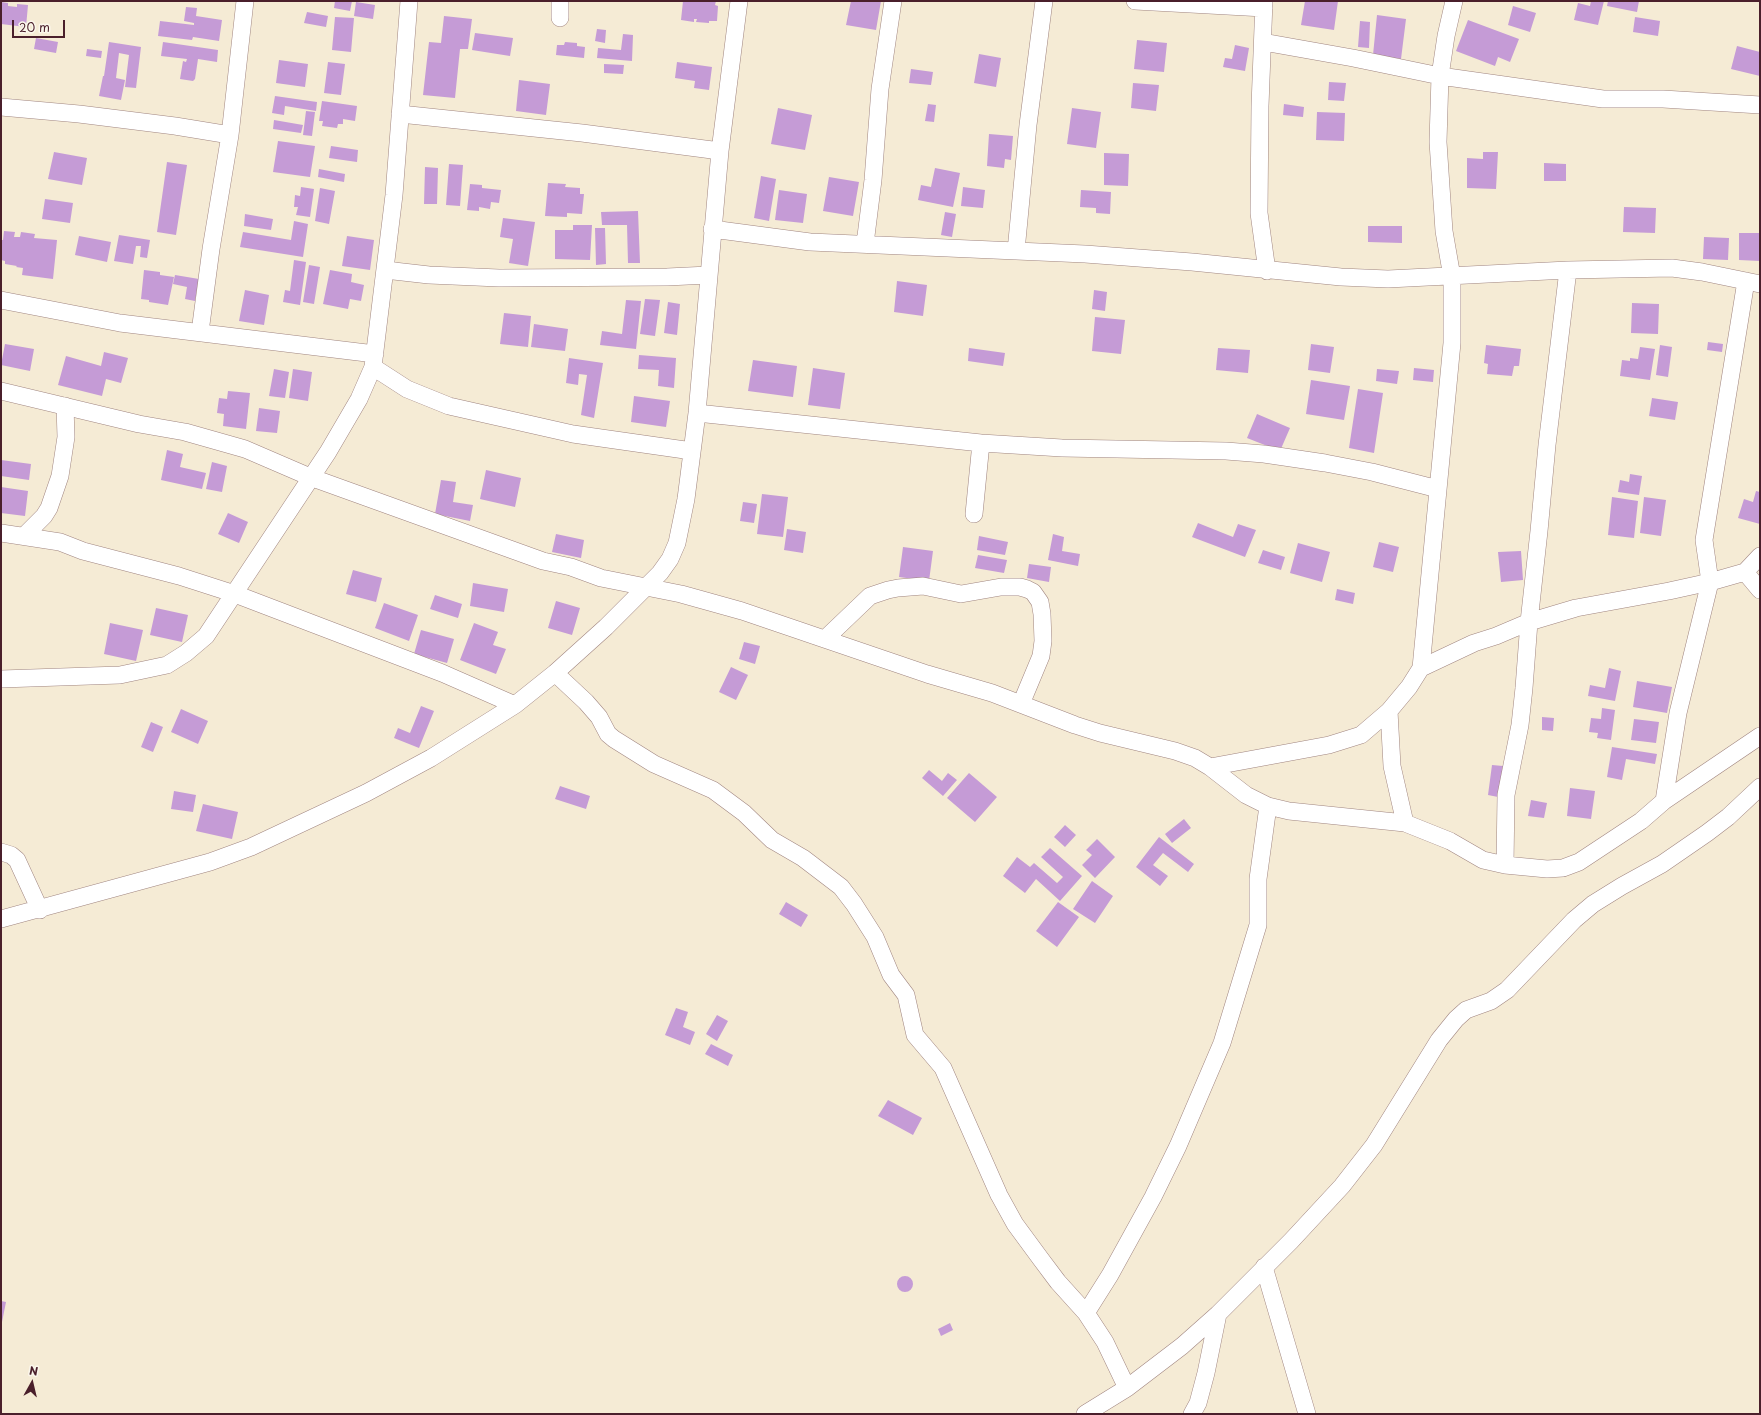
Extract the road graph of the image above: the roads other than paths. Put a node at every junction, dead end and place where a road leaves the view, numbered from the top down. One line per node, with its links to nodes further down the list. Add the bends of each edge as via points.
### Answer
1 (245, 1): 14 (street)
2 (409, 1): 13 (street)
3 (739, 1): 15 (street)
4 (894, 1): 17 (street, via 880,89)
5 (1044, 1): 18 (street, via 1028,125)
6 (1134, 1): 8 (street)
7 (1454, 1): 10 (street)
8 (1264, 5): 9 (street)
9 (1263, 42): 10 (street); 21 (street, via 1259,213)
10 (1440, 76): 11 (street, via 1603,99 1663,99); 23 (street, via 1440,188)
11 (1760, 105)
12 (1, 108): 14 (street, via 138,122)
13 (400, 114): 15 (street, via 582,133); 19 (street)
14 (230, 135): 26 (street, via 210,249)
15 (720, 151): 16 (street)
16 (712, 229): 17 (street, via 810,242); 22 (street)
17 (865, 244): 18 (street)
18 (1016, 251): 21 (street, via 1147,258)
19 (385, 270): 22 (street, via 499,278 659,278); 27 (street)
20 (1568, 270): 23 (street); 24 (street, via 1672,268); 44 (street)
21 (1267, 271): 23 (street, via 1388,279)
22 (709, 275): 30 (street)
23 (1452, 277): 34 (street, via 1452,343)
24 (1753, 282): 40 (street, via 1704,540)
25 (1, 300): 26 (street, via 120,323)
26 (200, 332): 27 (street)
27 (374, 361): 32 (street, via 407,389 449,406 573,434); 33 (street, via 359,399)
28 (1, 391): 29 (street)
29 (65, 406): 33 (street, via 185,432 245,449); 37 (street, via 66,437 60,476 49,508)
30 (697, 413): 31 (street); 32 (street)
31 (980, 443): 34 (street, via 1264,454 1372,472); 35 (street)
32 (692, 451): 41 (street, via 677,543 670,559)
33 (310, 477): 41 (street, via 543,561); 43 (street)
34 (1438, 489): 46 (street)
35 (974, 514)
36 (1, 533): 37 (street)
37 (24, 536): 43 (street, via 60,542)
38 (1760, 556): 39 (street)
39 (1745, 572): 40 (street); 42 (street)
40 (1710, 582): 44 (street, via 1669,592 1576,608); 55 (street, via 1678,713)
41 (646, 588): 45 (street, via 681,594); 47 (street)
42 (1760, 590)
43 (235, 594): 48 (street, via 206,636 167,665 120,675); 50 (street, via 442,673)
44 (1529, 622): 46 (street, via 1474,642); 59 (street, via 1522,703 1506,795)
45 (826, 638): 49 (street); 49 (street, via 870,596 888,590 924,586 967,594 1001,587 1026,589 1033,592 1040,602 1043,641 1041,656)
46 (1421, 668): 51 (street)
47 (555, 673): 50 (street); 63 (street, via 586,702 614,739 654,764 714,790 744,813 772,840 803,858 841,887 875,937 891,975 906,995 914,1035 943,1068 1002,1201 1015,1224 1058,1282)
48 (1, 679)
49 (1022, 704): 53 (street, via 1100,733 1175,751)
50 (515, 705): 60 (street, via 443,751 390,780 251,846 190,868)
51 (1389, 711): 53 (street, via 1360,735 1336,743); 57 (street, via 1392,766)
52 (1760, 736): 55 (street)
53 (1210, 767): 56 (street, via 1246,795)
54 (1760, 787): 62 (street, via 1707,833 1662,864 1593,904 1574,920 1507,990 1491,1001 1466,1010 1456,1019 1439,1040 1378,1139 1356,1169 1292,1241)
55 (1664, 801): 59 (street, via 1641,821 1579,862 1563,868 1547,869)
56 (1268, 806): 57 (street, via 1289,811); 63 (street, via 1258,879 1258,925 1222,1043 1153,1197)
57 (1405, 823): 59 (street, via 1450,841 1483,860)
58 (1, 852): 60 (street, via 12,855 17,860)
59 (1505, 865)
60 (40, 910): 61 (street)
61 (1, 919)
62 (1264, 1267): 64 (street); 68 (street)
63 (1086, 1313): 65 (street, via 1105,1342)
64 (1218, 1314): 65 (street, via 1182,1346); 67 (street, via 1206,1373 1198,1403)
65 (1127, 1388): 66 (street)
66 (1085, 1414)
67 (1192, 1414)
68 (1308, 1414)

